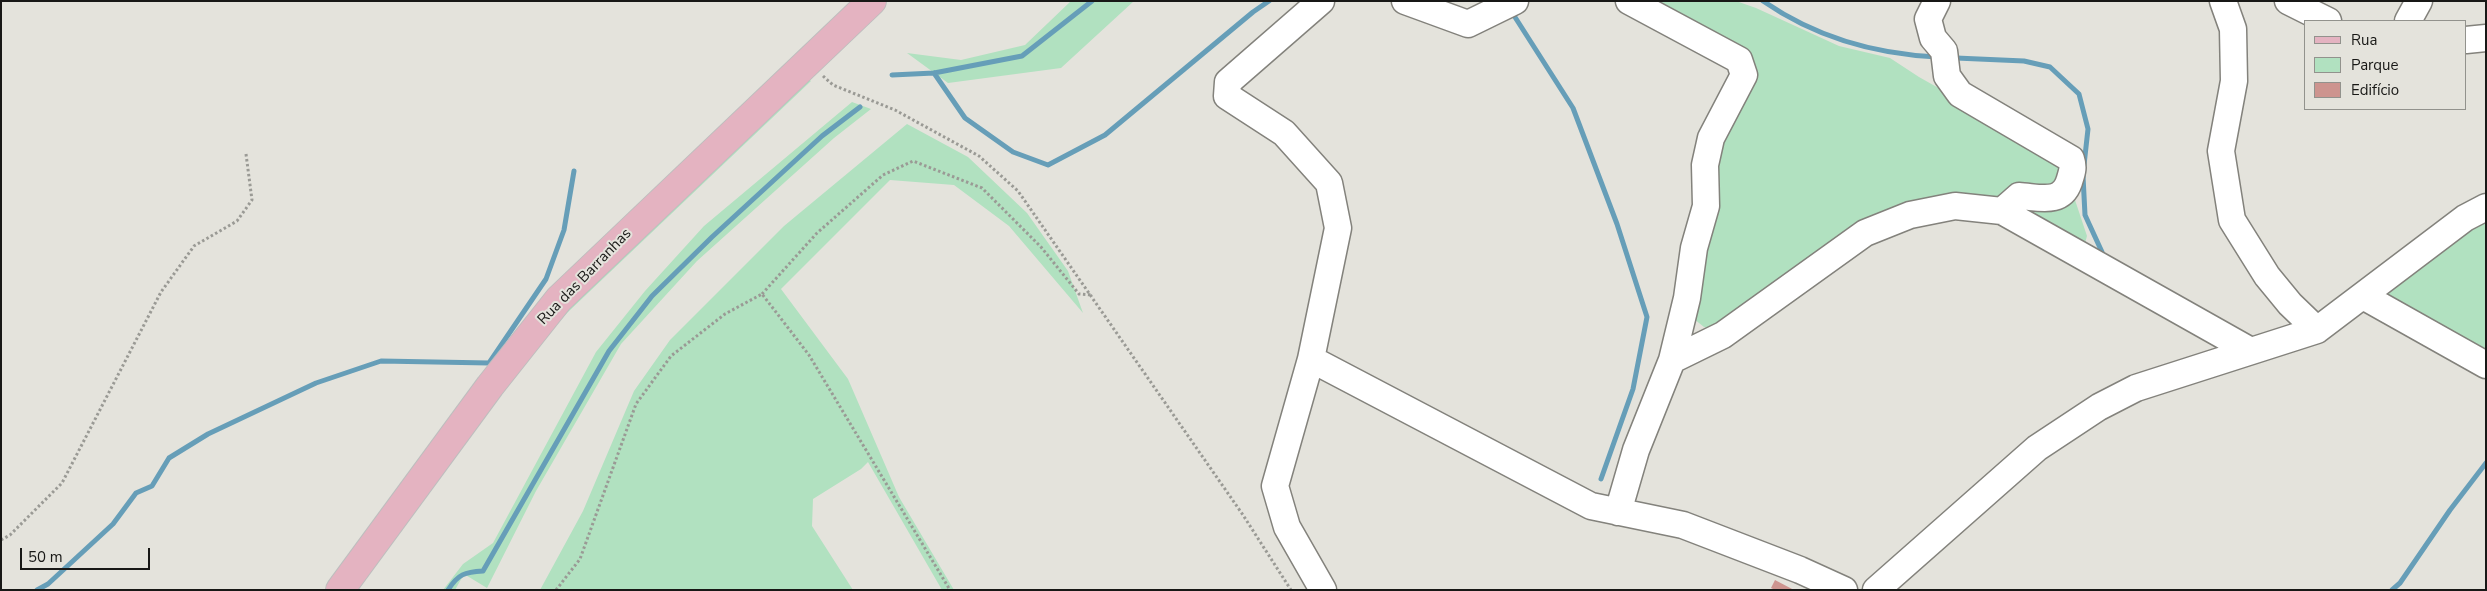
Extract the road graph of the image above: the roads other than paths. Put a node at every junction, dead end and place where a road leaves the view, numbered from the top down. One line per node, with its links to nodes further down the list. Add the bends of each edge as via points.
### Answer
1 (872, 1): 23 (main road, Rua das Barranhas, via 559,299)
2 (1321, 1): 19 (lane, via 1228,82 1227,96 1284,133 1329,183 1338,228)
3 (1405, 1): 4 (lane, via 1468,24)
4 (1515, 1)
5 (1629, 1): 20 (lane, via 1739,60 1744,75 1711,138 1705,165 1706,206 1694,248 1687,298)
6 (1937, 1): 15 (lane, via 1928,19 1933,38 1944,51 1947,76 1960,94 2071,159 2074,169 2066,192 2056,198 2018,196)
7 (2223, 1): 17 (lane, via 2233,29 2234,81 2222,151 2232,220 2267,276)
8 (2288, 1): 10 (lane)
9 (2419, 1): 11 (lane)
10 (2326, 20)
11 (2409, 20)
12 (2486, 38): 13 (lane)
13 (2467, 40)
14 (2486, 207): 16 (lane, via 2465,218)
15 (2002, 211): 18 (lane); 20 (lane, via 1956,206 1910,215 1865,233 1723,335)
16 (2363, 296): 17 (lane); 21 (lane)
17 (2317, 330): 18 (lane)
18 (2249, 350): 26 (lane, via 2136,388 2099,407 2036,448)
19 (1311, 359): 22 (lane, via 1592,506); 24 (lane, via 1275,486 1287,527)
20 (1672, 360): 22 (lane, via 1636,450)
21 (2486, 365)
22 (1618, 512): 25 (lane, via 1683,524)
23 (340, 590)
24 (1323, 590)
25 (1844, 590)
26 (1876, 590)

